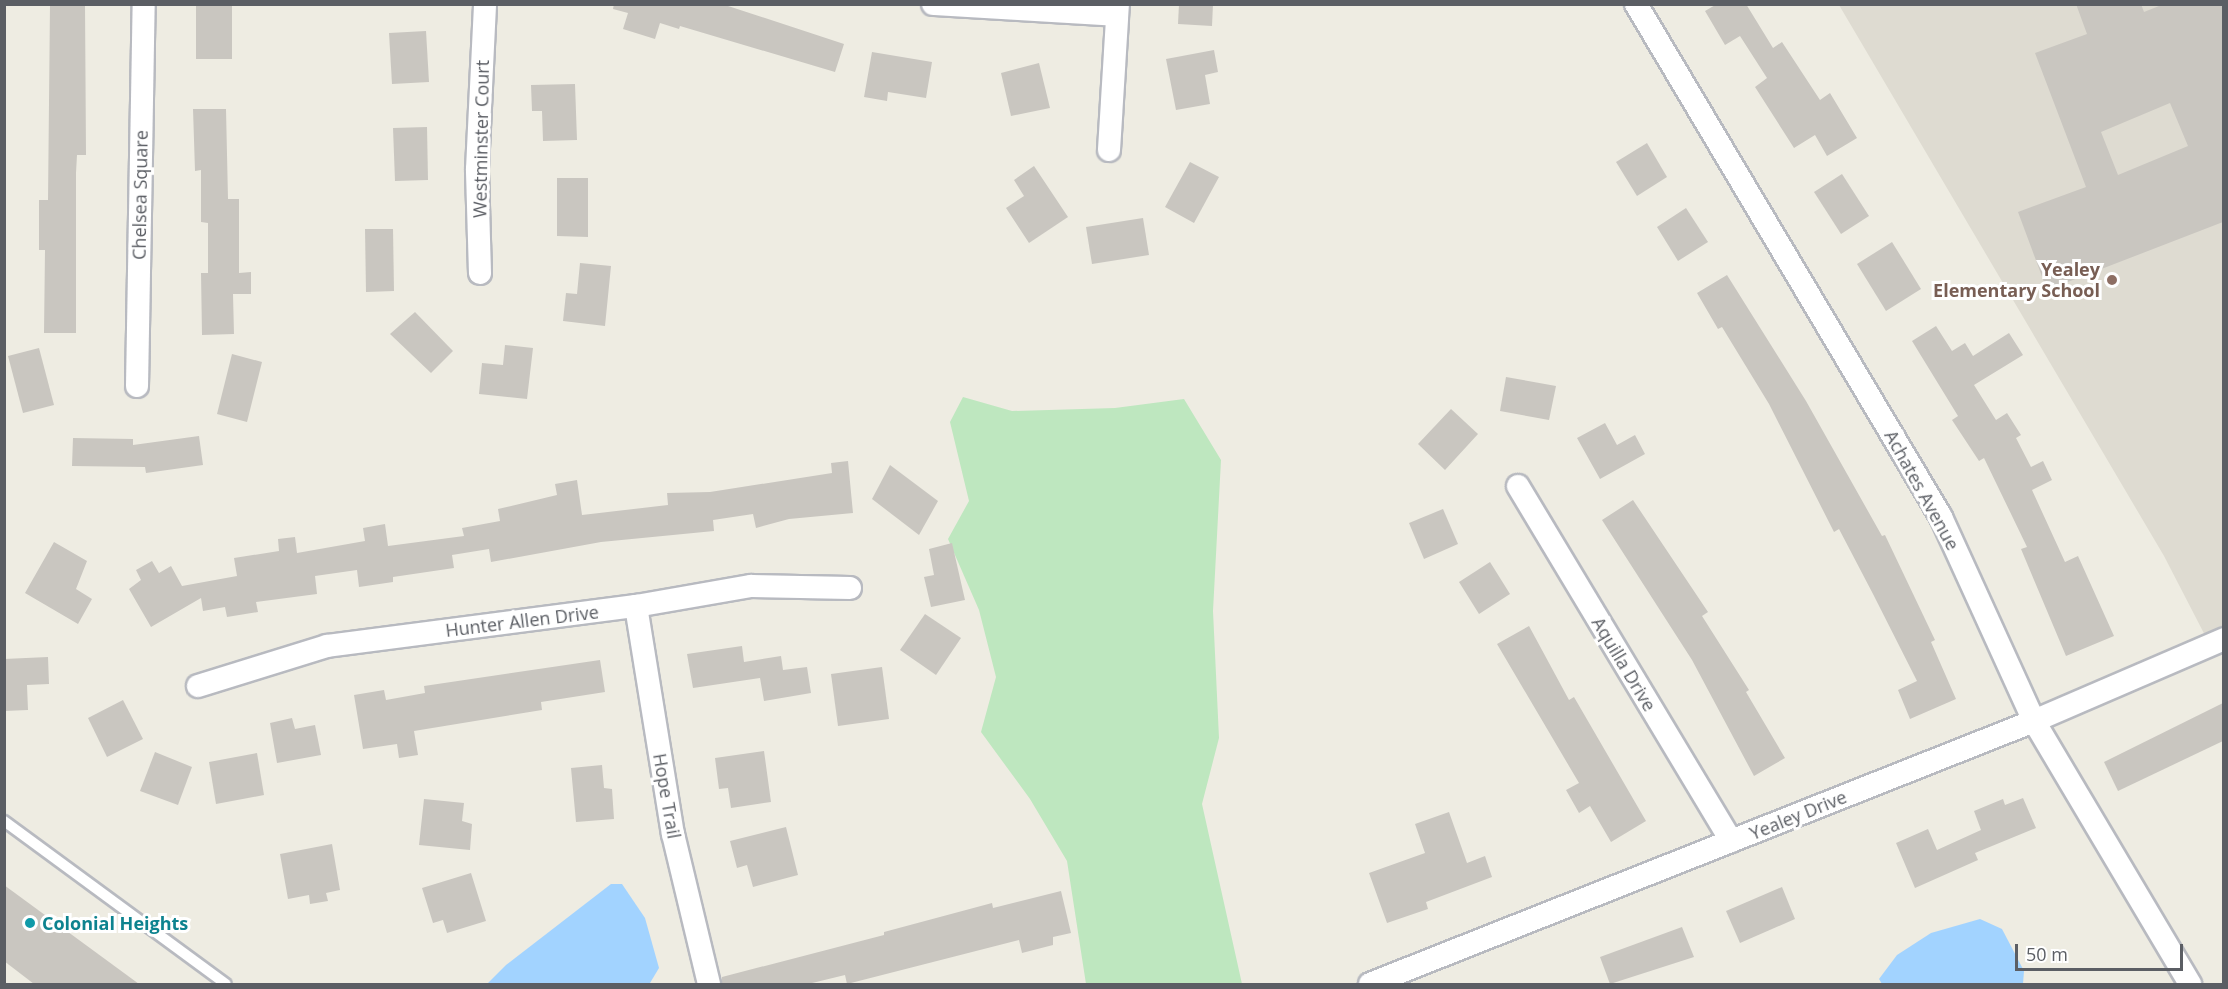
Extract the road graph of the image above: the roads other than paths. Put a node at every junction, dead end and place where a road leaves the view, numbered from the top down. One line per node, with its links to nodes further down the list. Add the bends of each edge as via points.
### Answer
1 (144, 4): 8 (street, Chelsea Square)
2 (485, 4): 7 (street, Westminster Court, via 477,169)
3 (933, 4): 5 (street)
4 (1636, 4): 14 (street, Achates Avenue, via 1941,517)
5 (1118, 10): 6 (street)
6 (1109, 150)
7 (480, 273)
8 (137, 386)
9 (1518, 486): 16 (street, Aquilla Drive)
10 (850, 588): 11 (street, Hunter Allen Drive, via 751,586)
11 (636, 606): 13 (street, Hunter Allen Drive, via 327,646); 18 (street, Hope Trail, via 673,834)
12 (2223, 639): 14 (street, Yealey Drive)
13 (198, 686)
14 (2034, 721): 16 (street, Yealey Drive); 20 (street, Achates Avenue)
15 (4, 821): 17 (lane)
16 (1731, 842): 19 (street, Yealey Drive)
17 (226, 984)
18 (709, 984)
19 (1370, 984)
20 (2190, 984)

